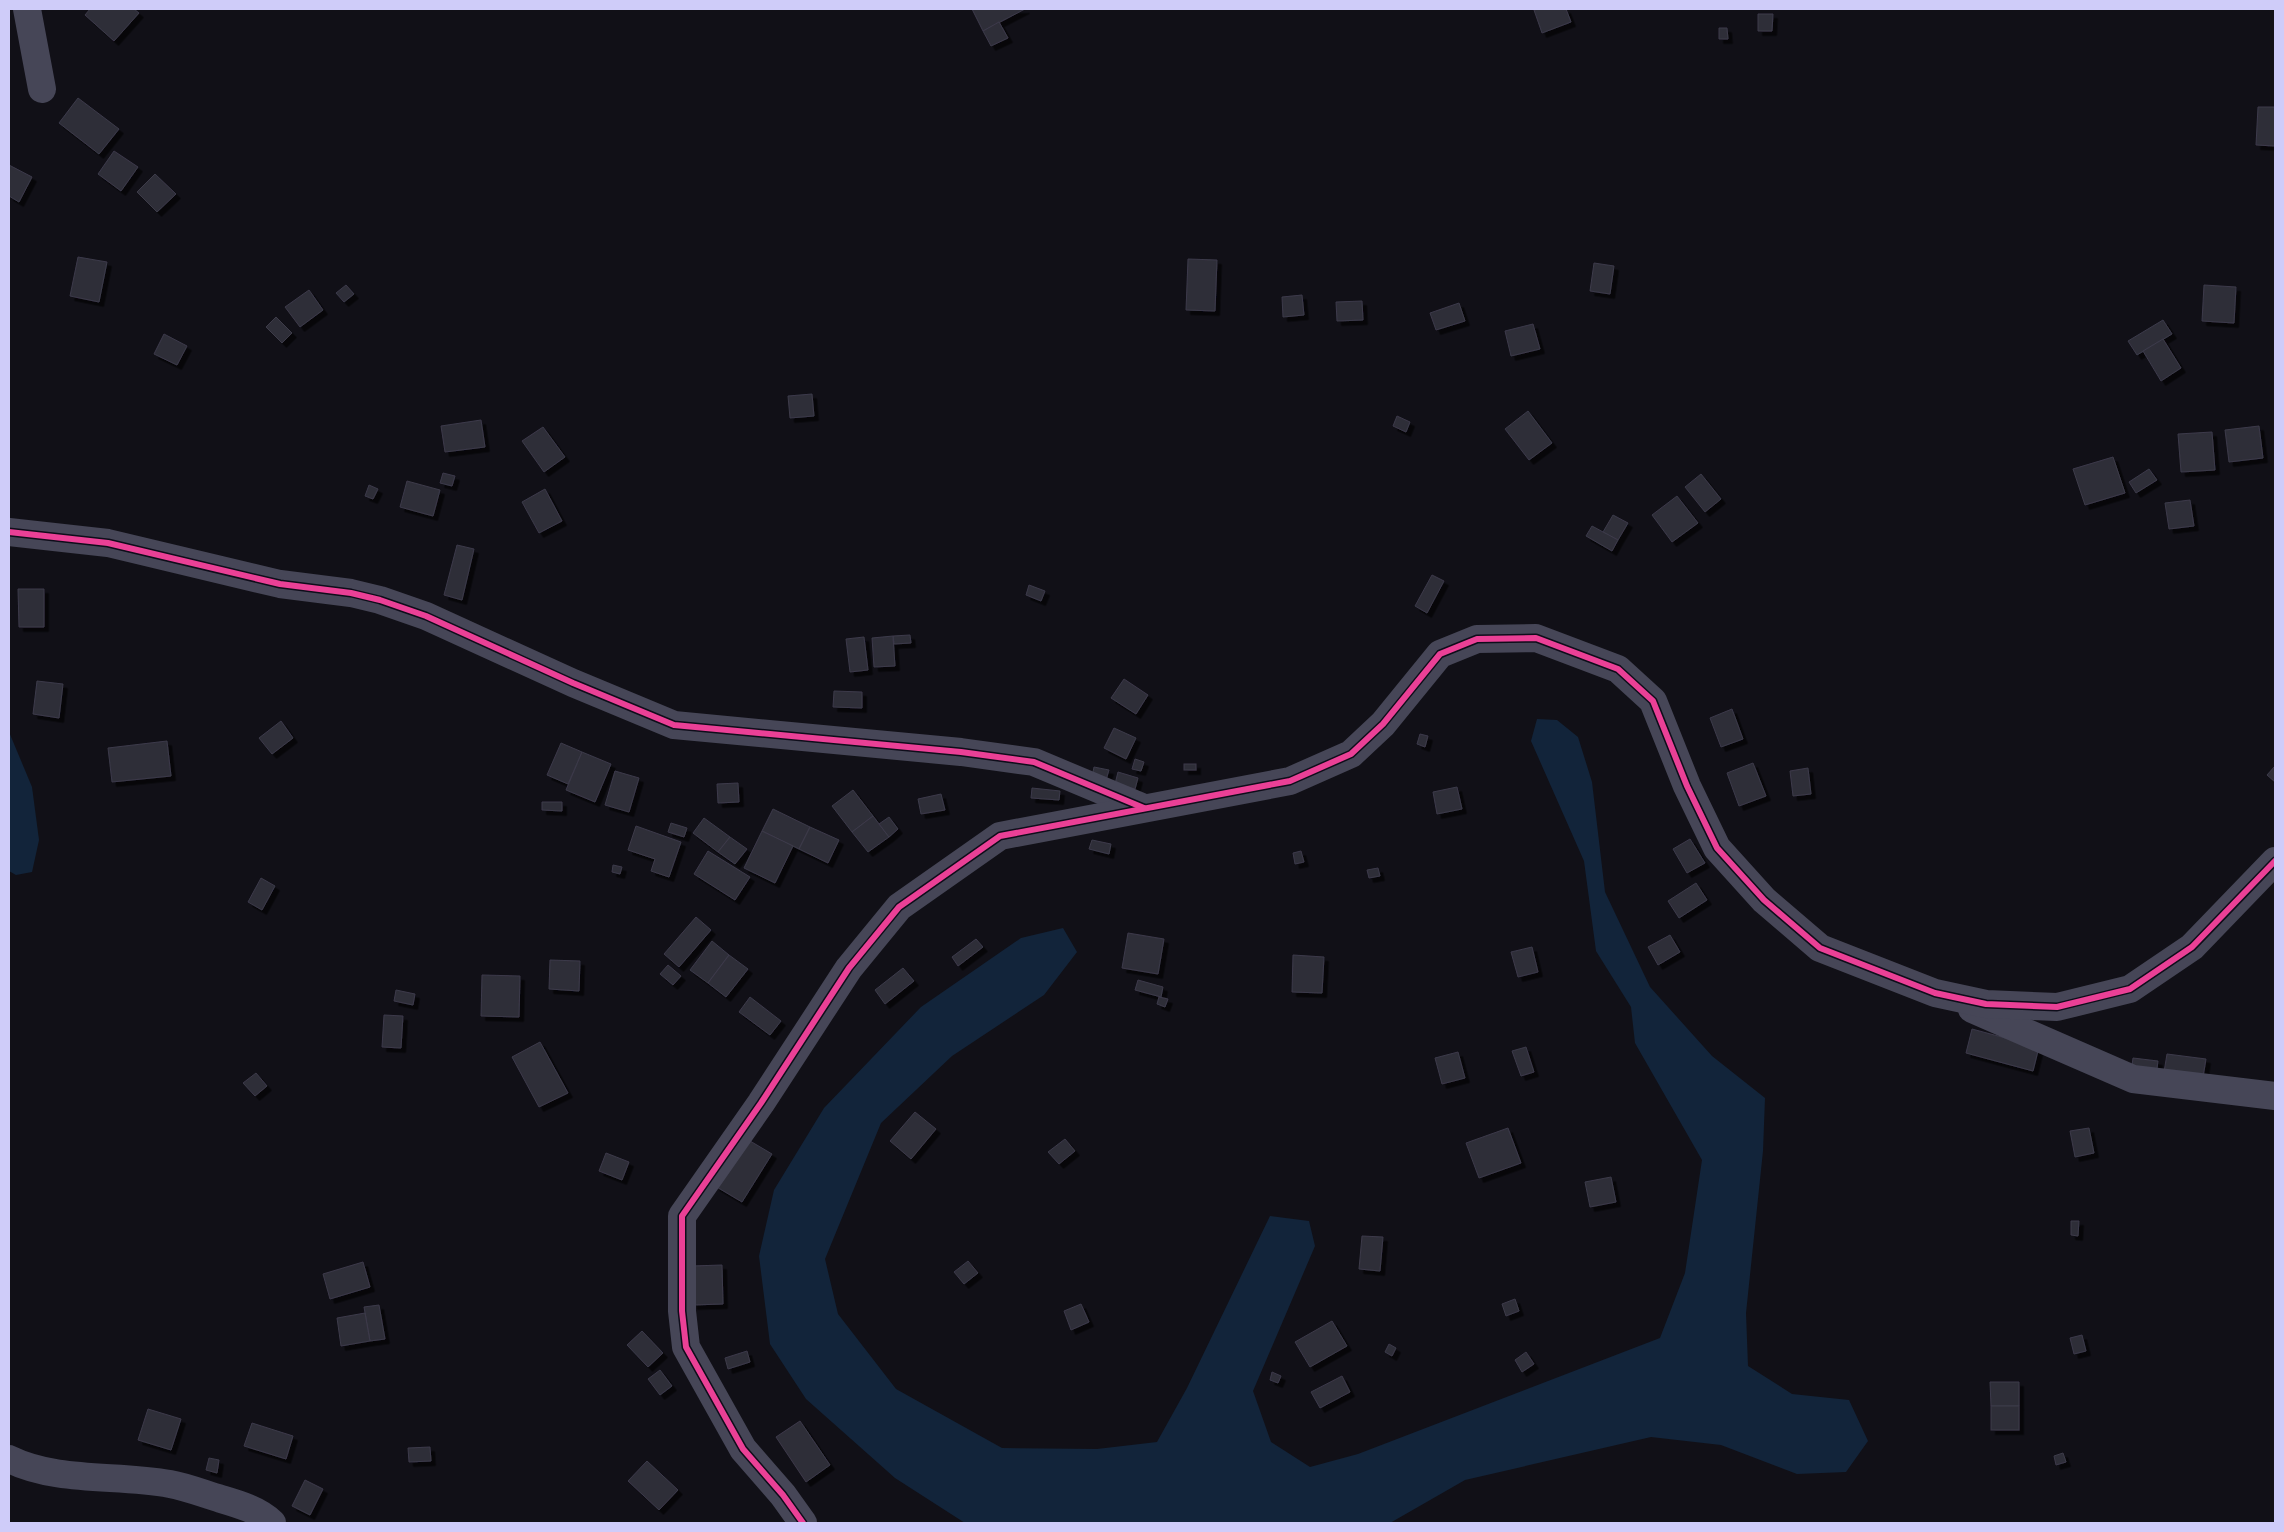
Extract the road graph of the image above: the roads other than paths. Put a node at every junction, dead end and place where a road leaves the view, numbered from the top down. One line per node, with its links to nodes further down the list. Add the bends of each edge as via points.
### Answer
1 (27, 9): 2 (street)
2 (42, 88)
3 (9, 532): 4 (street, via 108,543 280,584 380,600 426,616 674,725 1034,762)
4 (1144, 808): 6 (street, via 1290,782 1351,754 1383,724 1440,654 1477,639 1536,638 1618,668 1653,701 1687,786 1717,848 1764,900 1820,948); 10 (street, via 1000,836 899,907 848,968 761,1103 682,1216 682,1310 686,1347 743,1449)
5 (2275, 861): 6 (street, via 2192,947 2130,989 2058,1007 1986,1004)
6 (1935, 994): 7 (street, via 2133,1079)
7 (2275, 1096)
8 (9, 1459): 9 (street, via 59,1473 170,1484 239,1504)
9 (272, 1523)
10 (803, 1523)

